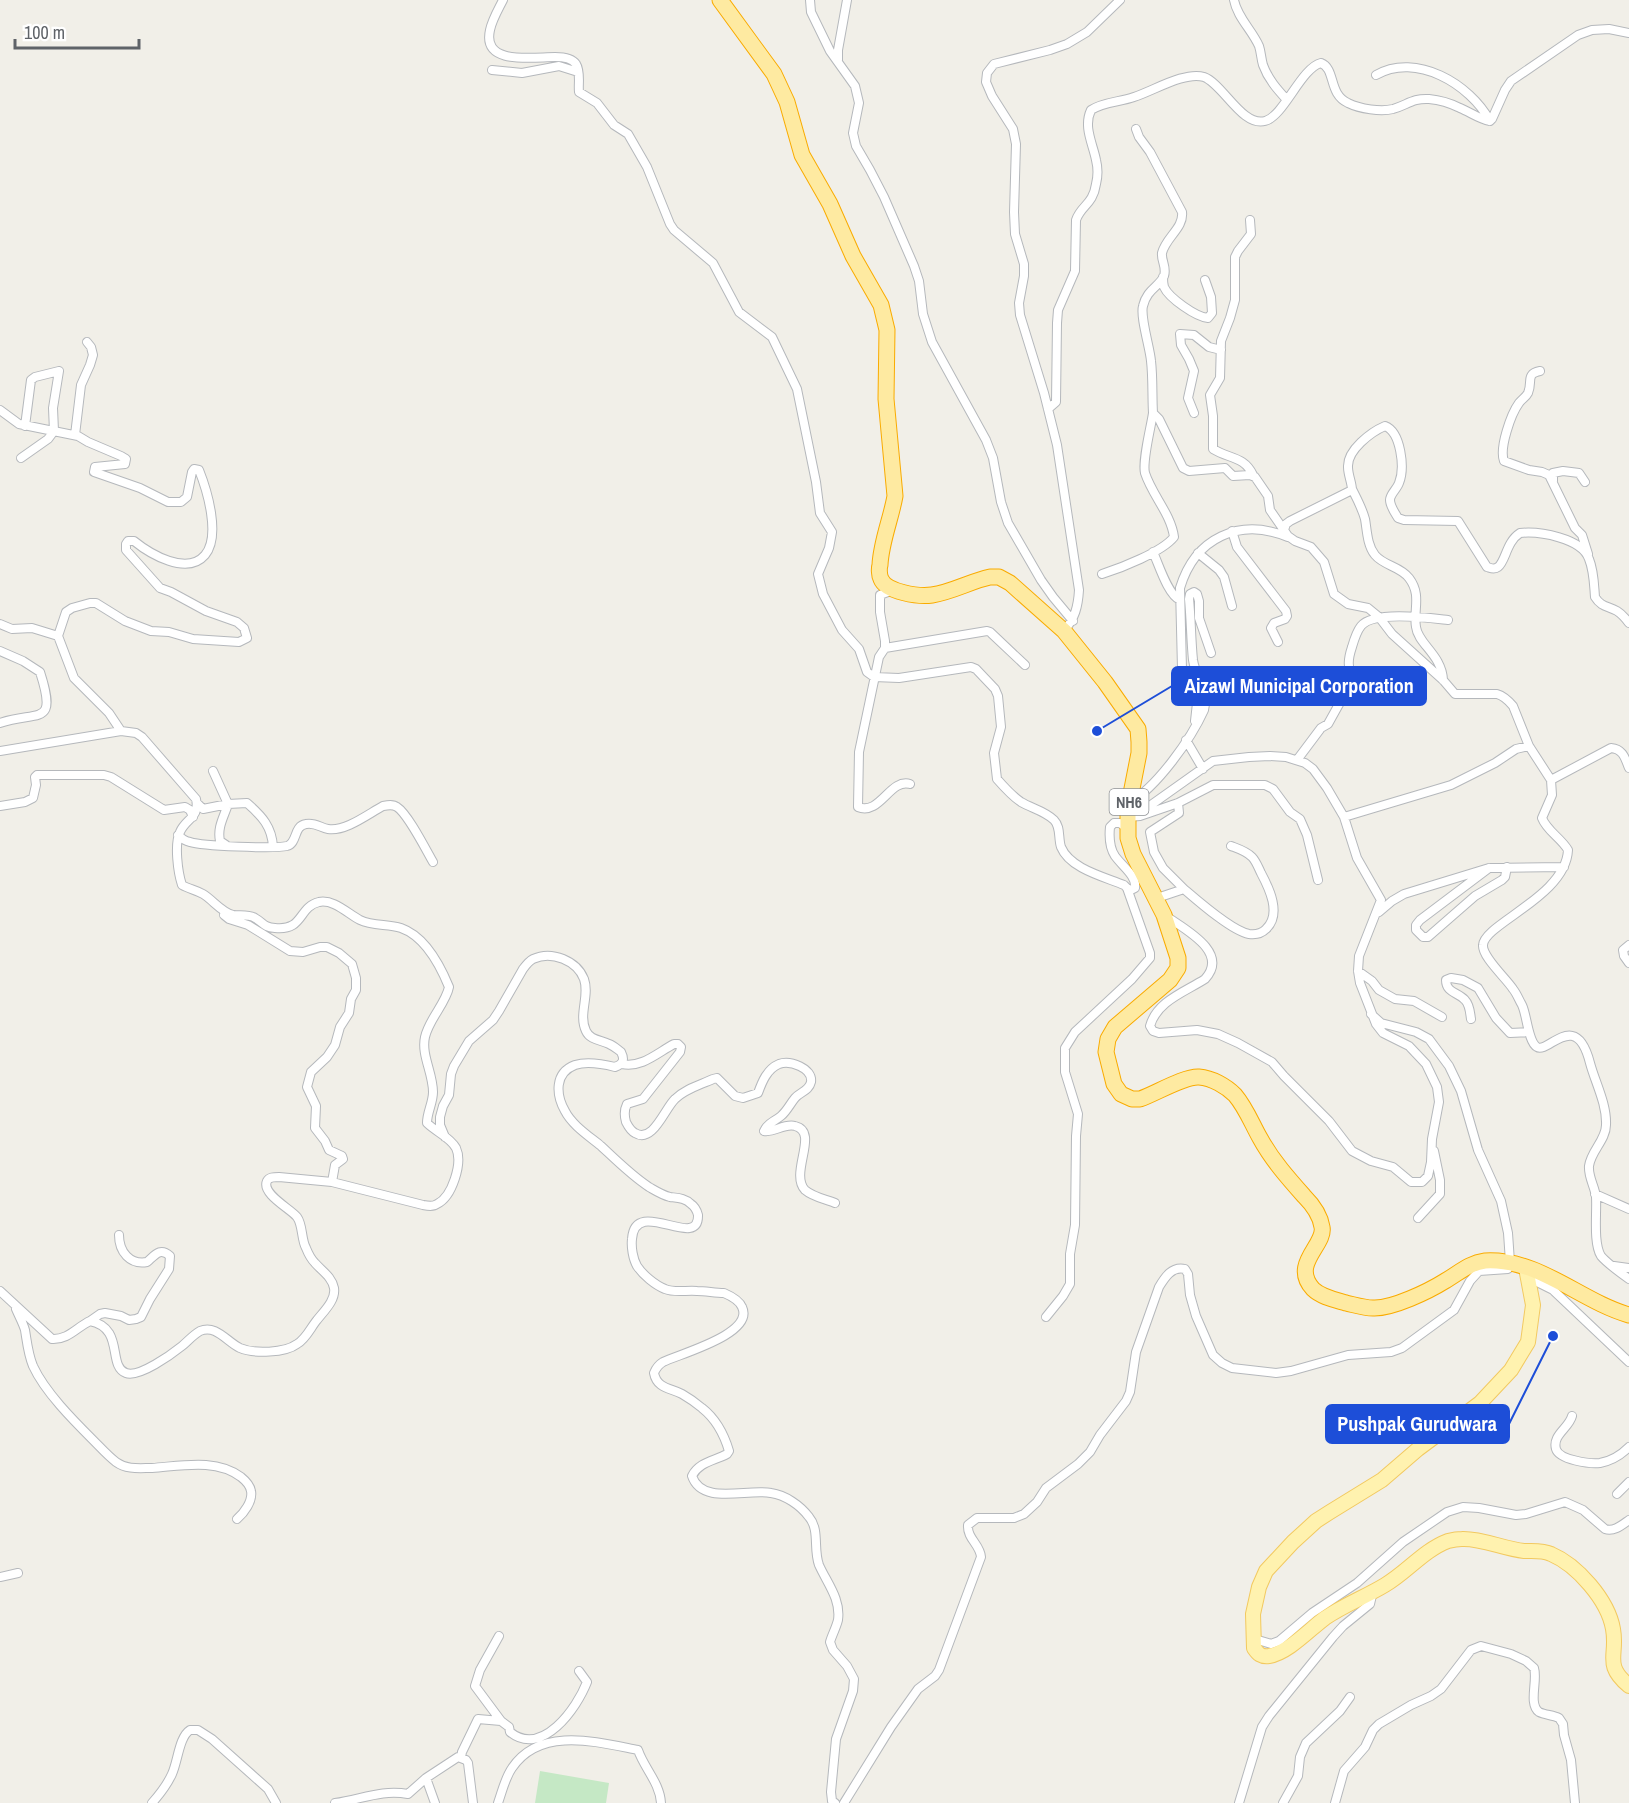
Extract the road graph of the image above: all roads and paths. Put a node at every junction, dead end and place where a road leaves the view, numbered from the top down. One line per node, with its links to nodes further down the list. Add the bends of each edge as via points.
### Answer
1 (502, 0): 10 (street, via 489,32 495,52 514,57 562,57 572,60)
2 (720, 0): 40 (highway, via 774,74 787,102 802,155 881,305 887,330 886,399 895,496 880,578)
3 (810, 0): 8 (street, via 811,12)
4 (847, 0): 8 (street)
5 (1120, 0): 21 (street, via 1088,32 1067,44 994,64 987,73 986,82 1013,129 1016,144 1014,223 1024,264 1020,315)
6 (1234, 0): 12 (street, via 1258,45 1263,67)
7 (1629, 33): 13 (street, via 1609,29 1578,35 1511,81)
8 (838, 61): 48 (street, via 858,93 856,146 914,266 932,342 987,440 1005,516)
9 (492, 70): 10 (street, via 522,73 559,66)
10 (578, 72): 55 (street, via 579,92 597,103 638,149 674,230 713,262 739,312 772,337 797,389 820,513 832,532 818,574 823,594 842,630 859,649 867,672)
11 (1376, 75): 13 (street, via 1402,67 1438,74 1469,95)
12 (1287, 100): 13 (street, via 1312,68 1321,63 1328,67 1338,97 1348,103 1379,110 1393,109 1412,100 1442,101); 21 (street, via 1270,119 1256,121 1207,79 1197,76 1091,110 1088,124 1096,159 1096,184 1093,199 1076,220 1075,271 1058,310 1056,402)
13 (1490, 121)
14 (1136, 129): 16 (street, via 1182,212 1183,218 1162,252)
15 (1250, 220): 19 (street, via 1251,234 1236,257 1235,300)
16 (1163, 277): 17 (street, via 1165,289 1172,296 1208,318 1212,313 1211,297); 23 (street, via 1148,293 1142,308 1151,363)
17 (1205, 280)
18 (87, 342): 27 (street, via 93,355 81,385)
19 (1221, 350): 24 (street, via 1209,347 1194,335 1180,334 1180,345 1194,371 1188,398); 29 (street, via 1220,378 1210,394 1212,447 1246,464)
20 (1540, 370): 30 (street, via 1530,376 1530,389 1515,411 1502,456 1504,461 1549,475)
21 (1048, 409): 48 (street, via 1058,445 1079,590 1078,606)
22 (0, 410): 25 (street)
23 (1153, 413): 29 (street, via 1186,470 1225,468 1233,476); 36 (street, via 1144,469 1174,534)
24 (1194, 413)
25 (25, 426): 26 (street); 26 (street, via 31,380 59,371)
26 (54, 431): 27 (street); 28 (street)
27 (75, 435): 49 (street, via 127,460 123,466 95,467 94,472 168,502 185,500 192,472 199,470 212,513 205,556 176,563 134,541 126,544 126,550 160,588 237,622 248,638 239,642 193,639 151,631 96,603 66,612)
28 (21, 458)
29 (1252, 475): 33 (street, via 1268,496 1270,510)
30 (1553, 482): 31 (street, via 1553,473 1563,471 1579,473); 38 (street, via 1582,535)
31 (1585, 482)
32 (1353, 489): 33 (street, via 1290,521); 38 (street, via 1348,461 1362,441 1385,426 1396,435 1400,451 1400,482 1390,497 1398,518 1458,521 1488,567 1498,567 1511,541 1520,533 1560,538 1578,546); 43 (street, via 1374,554 1410,579 1416,595)
33 (1284, 530): 35 (street)
34 (1232, 531): 35 (street, via 1277,533); 37 (street, via 1216,538); 50 (street, via 1237,547 1286,611 1285,619 1271,628)
35 (1291, 539): 44 (street, via 1311,547 1324,562 1338,597 1348,604 1368,608)
36 (1153, 552): 39 (street); 41 (street, via 1167,586)
37 (1198, 554): 41 (street, via 1183,578); 42 (street, via 1224,577)
38 (1589, 557): 46 (street, via 1597,602 1617,611)
39 (1102, 574)
40 (893, 590): 48 (highway, NH6, via 931,595 999,578); 51 (street, via 880,595)
41 (1180, 600): 58 (street, via 1182,669 1198,694)
42 (1232, 606)
43 (1416, 616): 44 (street); 45 (street); 56 (street, via 1417,632 1439,664)
44 (1379, 617): 56 (street); 63 (street, via 1361,626 1349,657 1353,678 1328,724)
45 (1448, 620)
46 (1629, 623)
47 (0, 624): 49 (street)
48 (1069, 626): 73 (highway, NH6, via 1137,729 1139,753)
49 (58, 636): 59 (street, via 74,678)
50 (1278, 642)
51 (885, 648): 54 (street, via 987,631); 55 (street)
52 (0, 651): 57 (street, via 40,672 48,700 42,714)
53 (1211, 653): 58 (street, via 1194,592 1189,599 1194,663 1204,685 1206,702)
54 (1025, 665)
55 (874, 677): 68 (street, via 859,752 858,807 867,808 882,801 900,784); 85 (street, via 899,678 974,668 998,696 1001,727 994,753 997,779 1019,801 1053,819 1064,851 1076,863)
56 (1443, 680): 61 (street, via 1455,694 1503,696 1513,706)
57 (0, 723)
58 (1194, 728): 60 (street)
59 (121, 731): 62 (street); 69 (street, via 142,737)
60 (1186, 740): 65 (street); 73 (street)
61 (1528, 746): 67 (street); 75 (street, via 1451,785)
62 (0, 751)
63 (1297, 760): 65 (street, via 1249,757 1213,761); 75 (street, via 1313,769)
64 (1629, 768): 67 (street, via 1622,752 1611,748)
65 (1203, 769): 73 (street, via 1151,805)
66 (213, 771): 70 (street)
67 (1551, 780): 82 (street, via 1552,795 1542,818 1568,850)
68 (910, 784)
69 (197, 803): 70 (street, via 203,808); 74 (street)
70 (228, 804): 77 (street, via 219,835); 79 (street, via 248,803 255,809 269,827)
71 (1178, 804): 73 (street, via 1140,816); 84 (street, via 1213,785 1269,787 1299,819); 86 (street, via 1179,813 1150,832 1154,852 1163,868)
72 (0, 806): 74 (street, via 33,798 37,775 104,775 164,810 185,807)
73 (1128, 815): 85 (street, via 1110,827 1109,834 1111,848 1135,880 1135,888); 87 (highway, NH6, via 1133,854)
74 (193, 817): 76 (street)
75 (1344, 817): 89 (street, via 1357,858 1380,897)
76 (178, 835): 77 (street, via 189,842); 88 (street, via 182,885 203,894)
77 (226, 845): 79 (street)
78 (1231, 846): 86 (street, via 1254,859 1272,898 1273,918 1264,931 1240,931)
79 (273, 847): 80 (street, via 288,846 302,825 343,828 389,805 396,806 406,818)
80 (433, 862)
81 (1507, 867): 82 (street); 83 (street); 83 (street, via 1502,880 1475,896 1428,937 1416,930 1420,920)
82 (1564, 867): 97 (street, via 1557,880 1487,935 1483,943 1484,951 1524,1008)
83 (1489, 868): 89 (street, via 1404,894)
84 (1318, 880)
85 (1127, 888): 115 (street, via 1150,958 1075,1032 1065,1048 1065,1072 1078,1114 1075,1225 1070,1284)
86 (1184, 890): 87 (street)
87 (1157, 898): 90 (highway, NH6)
88 (221, 909): 99 (street, via 255,918 265,927 287,928 295,925 313,904 321,902 339,907 362,921 400,928 416,936 444,974 448,987 424,1041 434,1090 427,1123); 101 (street, via 229,919 248,925 290,951 331,948 354,970 356,990 349,1014 327,1057 311,1072 307,1087 316,1106 315,1128 329,1150 343,1159 335,1165)
89 (1377, 914): 93 (street, via 1359,956)
90 (1164, 915): 100 (street, via 1201,941 1212,954 1212,967 1205,979 1160,1006 1150,1026 1153,1031 1197,1030 1238,1042 1272,1062 1352,1151 1393,1167 1411,1182 1422,1182 1428,1176); 107 (highway, NH6, via 1178,968 1170,980 1115,1027 1108,1039 1106,1052 1114,1084 1121,1094 1140,1099 1198,1077 1222,1084 1234,1094 1276,1163 1321,1220 1323,1230 1308,1257 1306,1270 1314,1290 1356,1306 1380,1307 1425,1293 1473,1264)
91 (1629, 945): 92 (street, via 1623,950)
92 (1629, 963)
93 (1358, 971): 94 (street); 95 (street, via 1395,999 1414,1001)
94 (1371, 1014): 100 (street, via 1383,1033 1409,1046 1426,1064 1439,1102); 107 (street, via 1381,1023 1429,1039 1449,1066 1501,1202)
95 (1442, 1017)
96 (1472, 1019): 97 (street, via 1468,1003 1448,989 1446,980 1463,980 1478,988 1510,1033)
97 (1529, 1032): 102 (street, via 1540,1049 1568,1036 1576,1038 1587,1050 1606,1125 1589,1166)
98 (621, 1064): 99 (street, via 621,1052 586,1031 585,983 580,971 572,962 558,957 535,958 523,969 493,1020 469,1041 454,1066 440,1117); 103 (street, via 636,1065 674,1044 681,1047 644,1100 625,1108 627,1123 638,1135 650,1132 684,1092 713,1078 743,1098 758,1093 765,1077 777,1065 791,1064 806,1070 811,1079 806,1091 764,1132 786,1125 802,1130 806,1137 800,1181 806,1191); 144 (street, via 574,1065 561,1076 558,1096 566,1113 647,1186 660,1194 681,1198 696,1210 698,1217 689,1228 657,1221 636,1224 632,1245 638,1268 665,1289 724,1293 742,1307 743,1320 732,1331 661,1363 654,1373 655,1380 703,1408 724,1436 727,1455 695,1469 692,1476 698,1487 726,1495 778,1495 796,1504 815,1526 817,1557 838,1610 830,1642 854,1679 836,1738 831,1792)
99 (445, 1137): 101 (street, via 459,1157 453,1184 437,1204 423,1205)
100 (1432, 1139): 105 (street, via 1440,1194)
101 (332, 1182): 116 (street, via 272,1177 266,1182 271,1196 298,1218 305,1247 334,1288 332,1301 298,1344 257,1352 241,1349 219,1332 202,1330 169,1356 131,1374 120,1367 108,1330)
102 (1595, 1194): 104 (street); 108 (street, via 1597,1244 1600,1254)
103 (835, 1203)
104 (1629, 1209)
105 (1418, 1218)
106 (119, 1235): 116 (street, via 123,1252 131,1260 147,1262 162,1251 170,1256 169,1269 141,1317 129,1320 105,1313)
107 (1510, 1262): 110 (highway, NH6); 145 (street, via 1505,1270 1479,1271 1454,1310 1402,1348 1348,1355 1276,1373 1232,1368 1214,1355 1196,1316 1188,1274 1185,1269 1173,1270 1159,1287 1136,1352 1126,1401 1090,1452 1046,1488 1024,1514 1014,1518 977,1518 968,1525 981,1557 939,1670 904,1708)
108 (1613, 1266): 109 (street); 111 (street)
109 (1629, 1268)
110 (1526, 1272): 114 (highway, NH6, via 1558,1281 1601,1305); 117 (street, via 1553,1290); 128 (main road, via 1533,1305 1528,1342 1511,1370 1480,1403 1382,1480 1330,1512 1293,1542 1266,1571 1259,1587)
111 (1629, 1280)
112 (0, 1291): 113 (street)
113 (13, 1303): 116 (street, via 52,1339 61,1339); 122 (street, via 24,1327 31,1359 66,1414 115,1461 128,1467 214,1466 238,1475 249,1484 252,1493)
114 (1629, 1314)
115 (1046, 1317)
116 (90, 1321)
117 (1629, 1362)
118 (1572, 1416): 119 (street, via 1556,1440 1560,1456 1599,1463)
119 (1629, 1447)
120 (1629, 1482): 121 (street)
121 (1617, 1494)
122 (237, 1519)
123 (1629, 1520): 128 (street, via 1609,1531 1565,1502 1516,1515 1463,1507 1447,1512 1403,1542 1357,1583 1279,1641)
124 (18, 1573): 125 (street)
125 (0, 1577)
126 (1373, 1591): 128 (main road, via 1273,1655 1259,1654); 130 (main road, via 1450,1541 1462,1539 1550,1553 1577,1570 1605,1607 1613,1626 1612,1666); 146 (street, via 1370,1604 1333,1636 1262,1727)
127 (499, 1636): 132 (street, via 475,1686)
128 (1253, 1642)
129 (579, 1671): 132 (street, via 585,1688 568,1716 551,1732 538,1738 521,1738)
130 (1629, 1686)
131 (1350, 1697): 147 (street, via 1306,1743 1298,1776)
132 (501, 1721): 133 (street, via 478,1719)
133 (461, 1757): 134 (street); 141 (street, via 468,1763)
134 (426, 1778): 135 (street); 140 (street)
135 (408, 1794): 138 (street, via 382,1792); 139 (street)
136 (152, 1803): 137 (street, via 165,1787 184,1735 198,1730 268,1789)
137 (276, 1803)
138 (335, 1803)
139 (411, 1803)
140 (435, 1803)
141 (473, 1803)
142 (498, 1803): 143 (street, via 512,1768 529,1751 544,1743 587,1741 638,1750 657,1786)
143 (661, 1803)
144 (835, 1803)
145 (844, 1803)
146 (1239, 1803)
147 (1283, 1803)
148 (1335, 1803): 149 (street, via 1344,1771 1365,1747 1373,1730 1436,1693 1471,1650 1481,1646 1511,1654 1534,1668 1534,1706 1563,1724)
149 (1575, 1803)

